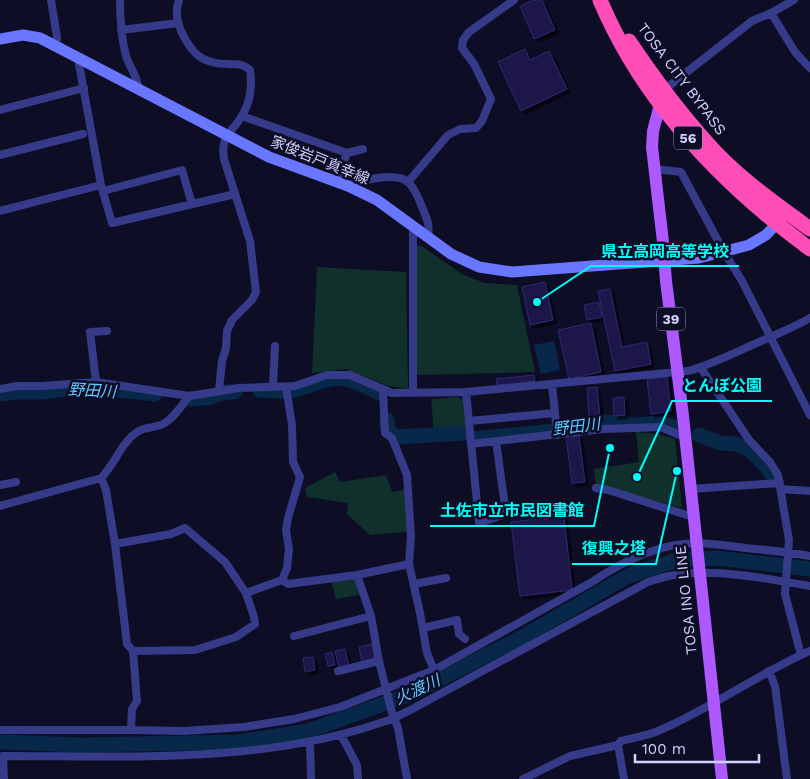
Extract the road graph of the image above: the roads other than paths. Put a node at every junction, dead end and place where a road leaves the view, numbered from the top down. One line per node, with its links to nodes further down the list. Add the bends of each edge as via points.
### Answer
1 (51, 0): 11 (street)
2 (120, 0): 9 (street)
3 (179, 0): 8 (street)
4 (514, 0): 26 (street, via 462,40 462,48 474,64 491,99 482,121 476,128 460,128 448,135)
5 (601, 0): 16 (highway, TOSA CITY BYPASS / 56)
6 (794, 0): 7 (street)
7 (771, 13): 13 (street, via 795,52); 16 (street, via 752,21)
8 (178, 22): 9 (street); 18 (street, via 187,44 199,58 214,64 244,65 250,70 252,82)
9 (121, 30): 15 (street, via 126,58)
10 (0, 39): 11 (main road, 家俊岩戸真幸線, via 23,35 40,38)
11 (56, 47): 12 (main road, 家俊岩戸真幸線)
12 (80, 59): 14 (street); 15 (main road, 家俊岩戸真幸線)
13 (810, 68)
14 (84, 88): 17 (street); 28 (street)
15 (138, 90): 20 (main road, 家俊岩戸真幸線)
16 (662, 97): 24 (main road, TOSA INO LINE / 39, via 652,147); 32 (highway, TOSA CITY BYPASS / 56)
17 (0, 110)
18 (242, 116): 20 (street); 22 (street)
19 (83, 134): 23 (street)
20 (226, 136): 25 (main road, 家俊岩戸真幸線, via 269,157); 29 (street, via 222,146 224,160)
21 (363, 149): 22 (street)
22 (347, 153): 25 (street)
23 (0, 155)
24 (655, 168): 37 (street, via 681,172); 38 (main road, TOSA INO LINE / 39)
25 (336, 182): 27 (main road, 家俊岩戸真幸線)
26 (408, 182): 27 (street, via 390,177); 35 (street, via 430,226)
27 (348, 186): 33 (main road, 家俊岩戸真幸線, via 377,200)
28 (102, 188): 30 (street, via 182,170); 30 (street, via 112,223); 31 (street)
29 (235, 194): 30 (street); 50 (street, via 250,241 256,292 232,320 227,331)
30 (192, 204)
31 (0, 211)
32 (782, 218): 34 (highway, TOSA CITY BYPASS / 56); 36 (highway, TOSA CITY BYPASS / 56); 37 (main road, 家俊岩戸真幸線, via 766,235 749,245)
33 (413, 227): 35 (main road, 家俊岩戸真幸線); 53 (street)
34 (810, 229)
35 (428, 238): 38 (main road, 家俊岩戸真幸線, via 479,268 512,272)
36 (810, 249)
37 (724, 252): 38 (main road, 家俊岩戸真幸線); 41 (street)
38 (665, 261): 44 (main road, TOSA INO LINE / 39)
39 (810, 318): 41 (street)
40 (107, 331): 45 (street, via 90,332)
41 (770, 337): 43 (street); 55 (street)
42 (275, 346): 47 (street)
43 (700, 368): 44 (street); 66 (street, via 749,440 770,462)
44 (678, 373): 46 (street); 60 (main road, TOSA INO LINE / 39)
45 (96, 382): 49 (street); 54 (street)
46 (552, 384): 52 (street); 56 (street)
47 (273, 386): 48 (street); 50 (street)
48 (286, 388): 51 (street, via 327,374 350,375); 81 (street, via 293,462 300,477 288,518 289,549)
49 (0, 389)
50 (220, 390): 54 (street)
51 (382, 390): 53 (street); 76 (street, via 385,433 392,438 407,475 411,536)
52 (466, 392): 53 (street); 58 (street)
53 (412, 393)
54 (189, 396): 63 (street, via 163,424 138,431)
55 (807, 399): 57 (street)
56 (555, 413): 58 (street); 59 (street)
57 (810, 415)
58 (469, 421): 62 (street)
59 (557, 435): 60 (street, via 661,427); 61 (street)
60 (684, 437): 68 (main road, TOSA INO LINE / 39)
61 (496, 441): 62 (street); 62 (street, via 506,514 479,522)
62 (471, 444)
63 (101, 478): 70 (street); 72 (street)
64 (16, 482): 65 (street)
65 (0, 485)
66 (781, 487): 68 (street); 69 (street); 74 (street)
67 (596, 488): 71 (street)
68 (690, 489): 71 (main road, TOSA INO LINE / 39)
69 (810, 491)
70 (0, 506)
71 (693, 517): 73 (main road, TOSA INO LINE / 39)
72 (115, 544): 84 (street, via 171,534 185,528 225,562); 89 (street, via 127,644)
73 (696, 546): 74 (street); 77 (main road, TOSA INO LINE / 39); 93 (street, via 677,545 615,566)
74 (789, 554): 75 (street); 80 (street)
75 (810, 556)
76 (409, 564): 78 (street); 82 (street)
77 (699, 571): 80 (street); 97 (main road, TOSA INO LINE / 39); 98 (street, via 648,582 414,708)
78 (357, 575): 81 (street, via 288,584); 85 (street)
79 (446, 578): 82 (street)
80 (785, 578): 83 (street); 91 (street, via 785,594)
81 (282, 580): 84 (street)
82 (414, 584): 86 (street)
83 (810, 586)
84 (246, 593): 89 (street, via 255,624 236,637 195,650)
85 (371, 616): 87 (street); 92 (street)
86 (423, 628): 88 (street, via 456,620 459,634); 93 (street)
87 (294, 636)
88 (465, 639)
89 (133, 651): 100 (street, via 137,701 132,709)
90 (810, 652): 91 (street)
91 (801, 655): 95 (street)
92 (379, 661): 94 (street); 96 (street)
93 (434, 670): 96 (street)
94 (338, 671)
95 (769, 671): 97 (street); 111 (street, via 775,686)
96 (387, 692): 98 (street); 100 (street, via 286,721 184,731)
97 (714, 703): 103 (street, via 657,732 621,741); 110 (main road, TOSA INO LINE / 39)
98 (393, 715): 101 (street, via 385,722); 107 (street)
99 (0, 730): 100 (street)
100 (131, 730)
101 (341, 735): 102 (street); 106 (street, via 357,765)
102 (310, 742): 104 (street, via 201,755 3,756); 105 (street)
103 (618, 745): 108 (street, via 570,756); 109 (street)
104 (4, 779)
105 (312, 779)
106 (358, 779)
107 (407, 779)
108 (522, 779)
109 (624, 779)
110 (722, 779)
111 (787, 779)

